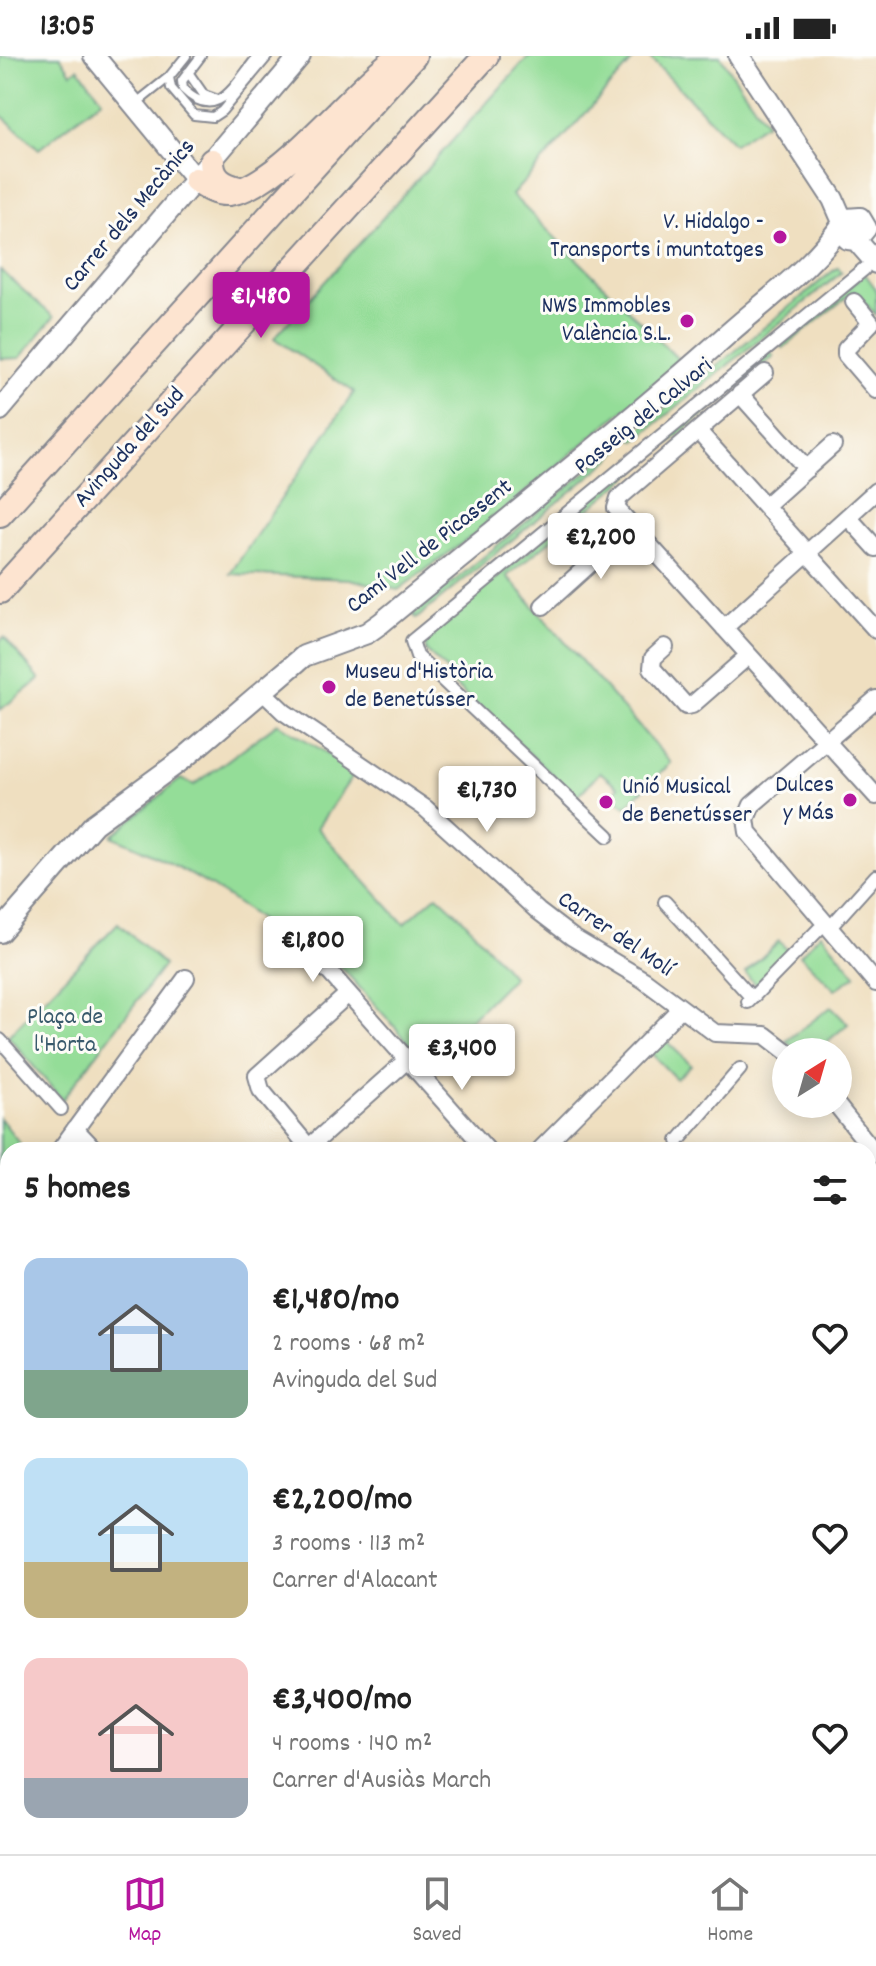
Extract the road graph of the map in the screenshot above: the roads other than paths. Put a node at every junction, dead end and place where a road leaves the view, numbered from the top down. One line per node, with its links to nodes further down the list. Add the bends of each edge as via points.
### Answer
1 (94, 56): 12 (street)
2 (186, 56): 11 (lane)
3 (201, 56): 4 (lane, via 188,72 204,95 219,100)
4 (258, 56)
5 (268, 56): 11 (lane, via 213,117 194,115 171,88)
6 (300, 56): 13 (street, Carrer dels Mecànics)
7 (400, 56): 13 (main road, via 375,73 267,177 241,190)
8 (414, 56): 26 (main road)
9 (486, 56): 31 (main road, Avinguda del Sud)
10 (739, 56): 14 (street, via 833,199)
11 (169, 77): 12 (lane)
12 (133, 106): 13 (street)
13 (204, 170): 20 (street, Carrer dels Mecànics)
14 (858, 223): 15 (street); 37 (street, Camí Vell de Picassent, via 633,417 367,633 304,656)
15 (872, 264): 41 (street, Passeig del Calvari, via 412,641 417,656)
16 (854, 302): 18 (street, via 871,323 846,355)
17 (765, 373): 19 (street, Passeig del Calvari)
18 (876, 390)
19 (740, 394): 21 (street, Passeig del Calvari); 23 (street)
20 (2, 403)
21 (698, 431): 25 (street); 28 (street, Passeig del Calvari, via 619,498 616,508)
22 (833, 445): 23 (street)
23 (807, 469): 25 (street)
24 (876, 491): 27 (street)
25 (765, 506): 30 (street)
26 (0, 514)
27 (848, 517): 29 (street); 30 (street)
28 (632, 526): 32 (street); 33 (street)
29 (876, 548)
30 (807, 554): 33 (street); 34 (street)
31 (0, 591)
32 (543, 606)
33 (724, 628): 36 (street)
34 (876, 630)
35 (665, 647): 36 (street, via 653,658 652,668 682,704 692,705)
36 (748, 656): 39 (street)
37 (262, 691): 46 (street, Camí Vell de Picassent, via 183,759 94,824); 51 (street, Carrer del Molí, via 284,712 425,808 561,929)
38 (876, 699): 39 (street)
39 (826, 742): 40 (street); 49 (street, via 752,805 748,832)
40 (876, 796)
41 (608, 836)
42 (876, 876): 44 (street)
43 (665, 902): 45 (street, via 750,1000)
44 (833, 924)
45 (819, 929)
46 (0, 932)
47 (308, 948): 50 (street)
48 (186, 978): 58 (street)
49 (876, 983)
50 (348, 994): 54 (street); 62 (street, via 257,1076 261,1090)
51 (680, 1009): 53 (street, Carrer del Molí, via 715,1033); 65 (street)
52 (0, 1040): 56 (street)
53 (772, 1040)
54 (407, 1060): 63 (street); 64 (street)
55 (740, 1069): 59 (street)
56 (61, 1109)
57 (847, 1118): 66 (street)
58 (75, 1129): 60 (street); 61 (street)
59 (678, 1141)
60 (66, 1142)
61 (87, 1142)
62 (303, 1142)
63 (317, 1142)
64 (480, 1142)
65 (548, 1142)
66 (866, 1142)

